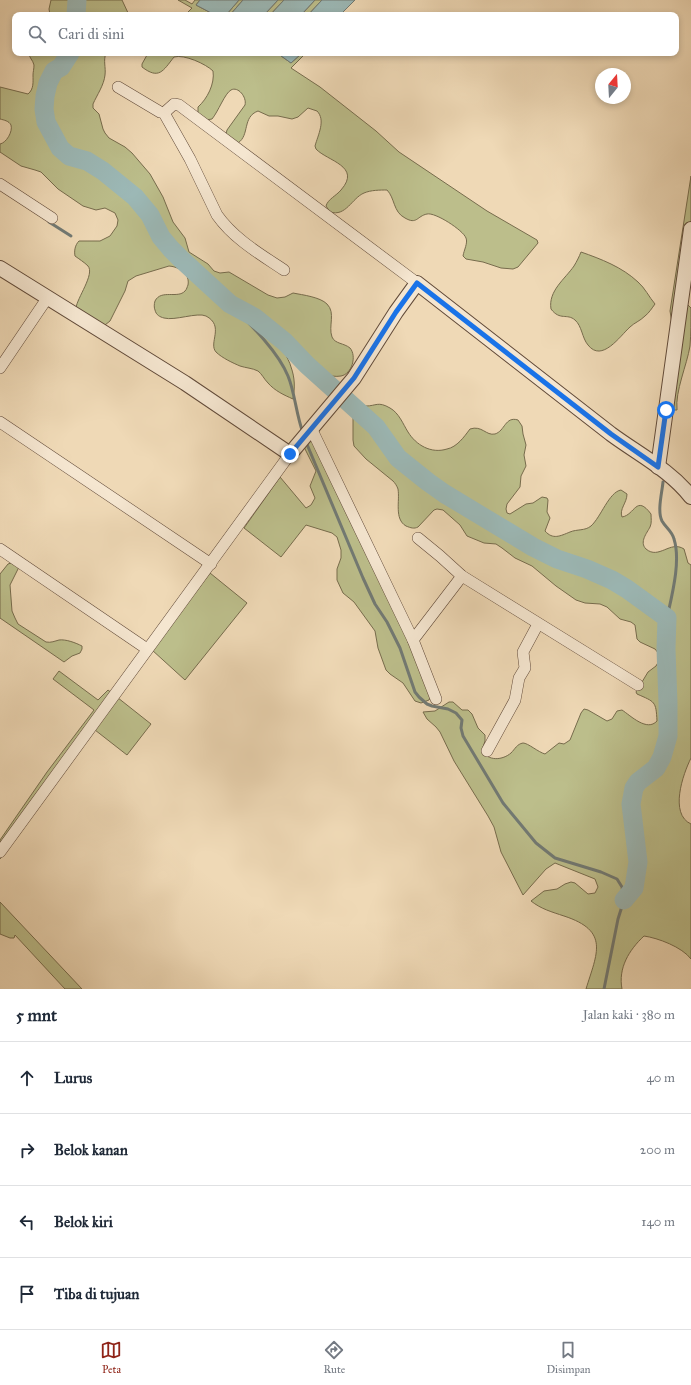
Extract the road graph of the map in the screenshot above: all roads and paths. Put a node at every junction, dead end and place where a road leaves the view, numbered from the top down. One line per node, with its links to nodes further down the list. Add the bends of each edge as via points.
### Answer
1 (118, 87): 2 (street)
2 (164, 113): 7 (street, via 222,222 238,238); 8 (street, via 174,104 179,105)
3 (0, 184): 4 (street)
4 (52, 218)
5 (691, 229): 14 (street)
6 (0, 268): 9 (street)
7 (284, 270)
8 (417, 283): 12 (street, via 354,378); 14 (street, via 611,434)
9 (48, 298): 10 (street); 13 (street, via 185,383)
10 (0, 368)
11 (0, 422): 18 (street)
12 (306, 434): 13 (street); 21 (street)
13 (290, 454): 18 (street)
14 (658, 467): 15 (street)
15 (691, 497)
16 (418, 538): 19 (street)
17 (0, 549): 22 (street)
18 (211, 564): 22 (street)
19 (462, 576): 20 (street); 21 (street)
20 (538, 624): 23 (street); 25 (street, via 523,652 525,668 519,678 515,700)
21 (412, 640): 24 (street)
22 (147, 649): 26 (street)
23 (638, 685)
24 (436, 699)
25 (487, 750)
26 (0, 852)

